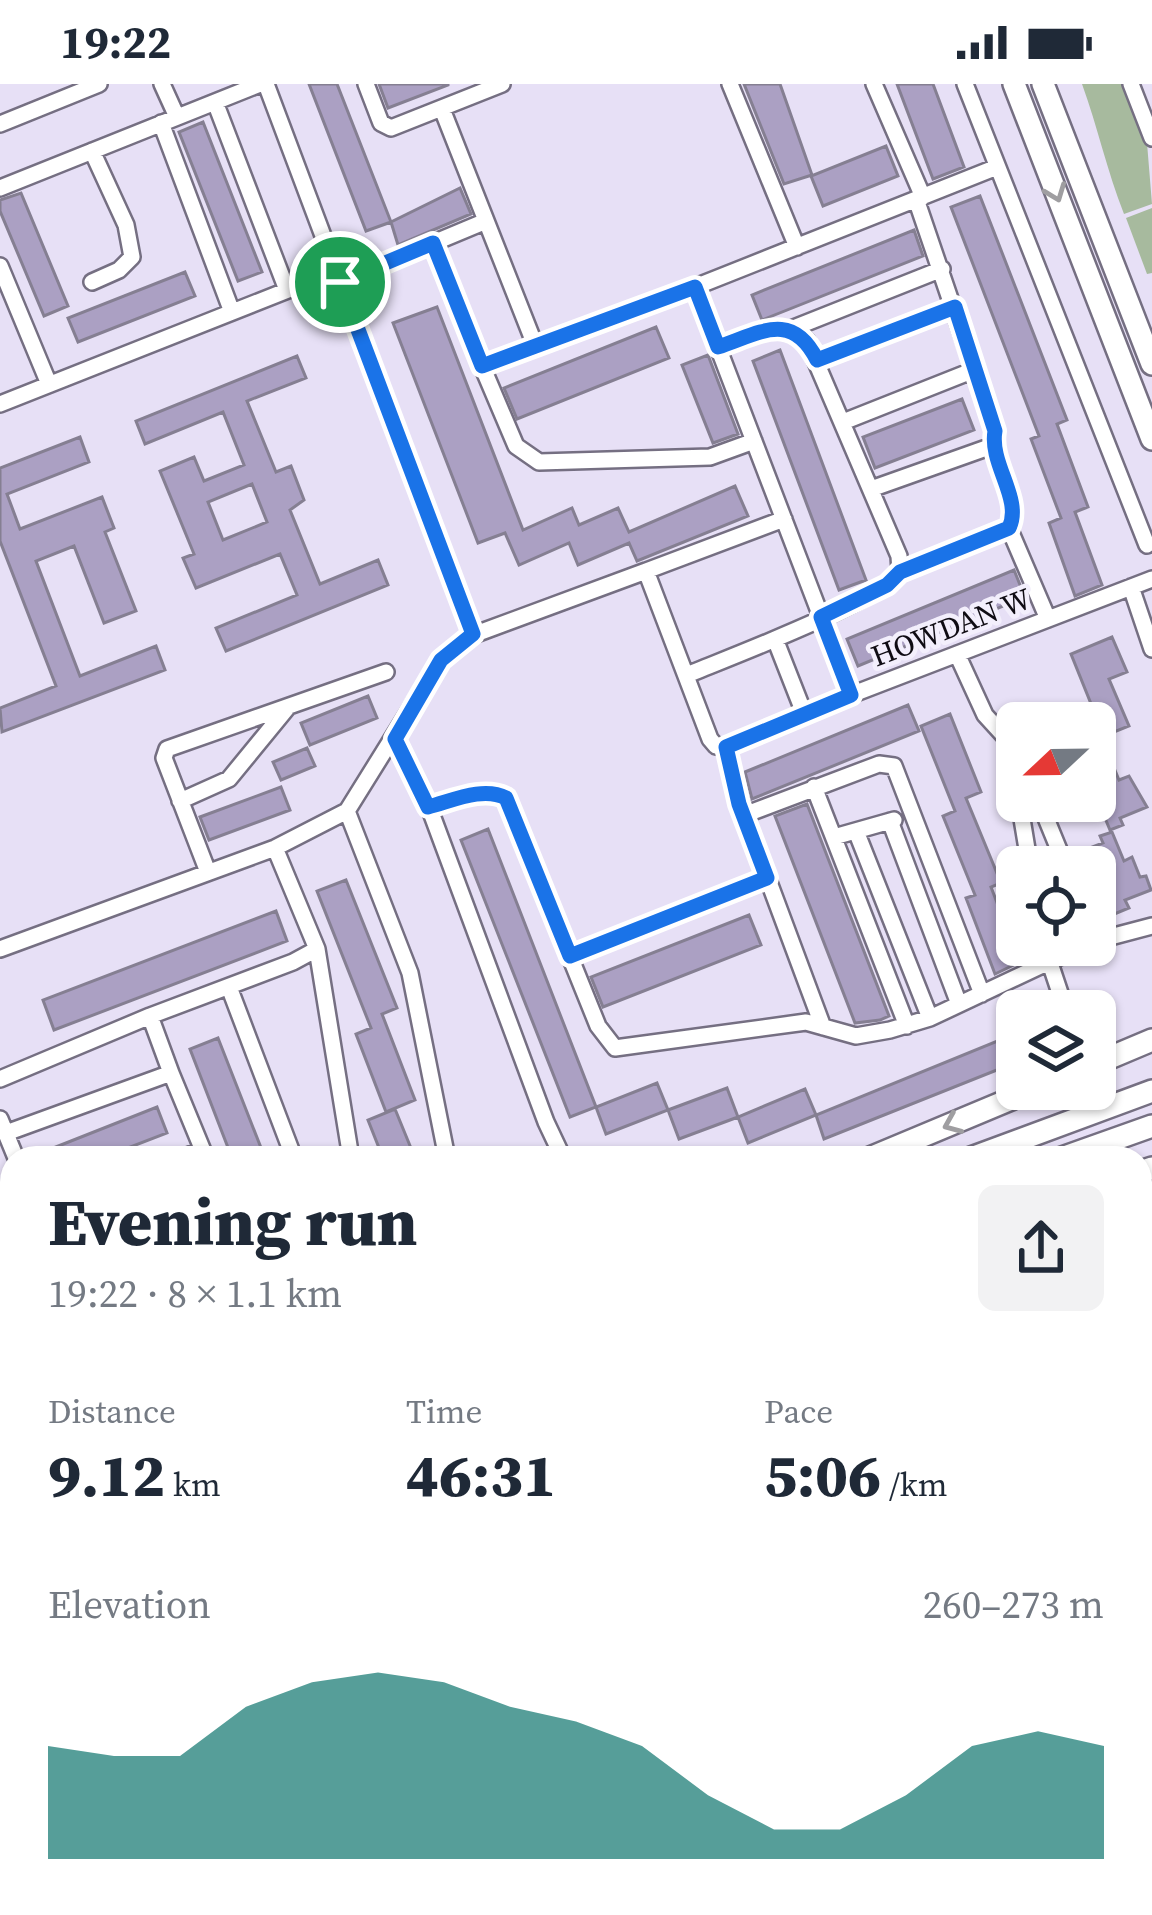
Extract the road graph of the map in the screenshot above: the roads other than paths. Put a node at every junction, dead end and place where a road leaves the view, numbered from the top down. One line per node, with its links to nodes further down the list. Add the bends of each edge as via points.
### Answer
1 (99, 84): 15 (street)
2 (162, 84): 14 (street)
3 (263, 84): 12 (street); 26 (street)
4 (365, 84): 13 (street, via 386,127)
5 (502, 84): 13 (street)
6 (730, 84): 23 (street)
7 (874, 84): 20 (street)
8 (964, 84): 18 (street)
9 (1014, 84): 42 (main road, one-way to 42)
10 (1043, 84): 36 (main road)
11 (1131, 84): 16 (street)
12 (215, 103): 14 (street); 29 (street)
13 (442, 109): 21 (street)
14 (169, 120): 17 (street); 31 (street)
15 (0, 124)
16 (1152, 138)
17 (92, 151): 19 (street); 27 (street, via 132,257)
18 (998, 167): 20 (street); 48 (street)
19 (0, 188)
20 (919, 198): 23 (street); 25 (street)
21 (486, 221): 22 (street); 33 (street)
22 (433, 243): 26 (street); 37 (street)
23 (797, 247): 28 (street)
24 (0, 266): 39 (street)
25 (943, 269): 30 (street); 32 (street)
26 (338, 276): 29 (street); 55 (street)
27 (92, 282)
28 (695, 287): 33 (street); 34 (street)
29 (287, 290): 31 (street)
30 (955, 307): 35 (street); 38 (street)
31 (232, 312): 39 (street)
32 (791, 329): 34 (street); 35 (street)
33 (535, 345): 37 (street)
34 (718, 347): 43 (street)
35 (817, 360): 41 (street)
36 (1152, 364)
37 (482, 366): 43 (street, via 517,446 539,462 710,457)
38 (974, 370): 41 (street); 44 (street, via 995,431)
39 (49, 384): 40 (street)
40 (0, 404)
41 (843, 422): 45 (street)
42 (1152, 439)
43 (754, 441): 46 (street)
44 (992, 446): 45 (street); 47 (street, via 1014,513)
45 (871, 489): 50 (street)
46 (784, 519): 49 (street); 53 (street)
47 (1009, 528): 50 (street); 54 (street)
48 (1147, 545)
49 (646, 571): 55 (street); 60 (street)
50 (900, 572): 53 (street)
51 (1152, 579): 52 (street, HOWDAN W)
52 (1131, 587): 54 (street, HOWDAN W); 57 (street)
53 (821, 617): 56 (street); 61 (street)
54 (1048, 619): 58 (street, HOWDAN W)
55 (473, 634): 65 (street, via 441,660)
56 (775, 639): 60 (street); 63 (street)
57 (1152, 649)
58 (957, 654): 61 (street, HOWDAN W); 64 (street)
59 (386, 672): 62 (street)
60 (687, 674): 66 (street, via 710,739)
61 (851, 695): 63 (street, HOWDAN W)
62 (290, 705): 68 (street, via 230,779); 68 (street, via 167,749)
63 (804, 713): 66 (street, HOWDAN W)
64 (996, 728)
65 (395, 739): 69 (street); 70 (street)
66 (726, 747): 72 (street)
67 (814, 788): 71 (street, via 888,762); 72 (street); 75 (street)
68 (180, 801): 77 (street)
69 (428, 807): 83 (street, via 478,794 506,798); 104 (street)
70 (347, 812): 76 (street); 103 (street, via 410,973)
71 (913, 814): 73 (street); 86 (street)
72 (744, 815): 78 (street)
73 (890, 821): 74 (street); 87 (street)
74 (856, 831): 75 (street); 89 (street)
75 (834, 838): 90 (street)
76 (275, 848): 77 (street); 82 (street)
77 (208, 872): 81 (street)
78 (767, 878): 83 (street); 91 (street)
79 (1152, 926): 80 (street)
80 (1116, 935)
81 (0, 949)
82 (317, 949): 85 (street); 102 (street)
83 (570, 956): 91 (street, via 598,1026 616,1048 806,1022)
84 (1042, 966): 86 (street)
85 (229, 987): 88 (street); 101 (street)
86 (982, 994): 87 (street)
87 (959, 1004): 89 (street)
88 (150, 1016): 94 (street); 95 (street)
89 (930, 1018): 90 (street)
90 (907, 1026): 91 (street, via 856,1036)
91 (823, 1027)
92 (1152, 1040): 93 (main road)
93 (1116, 1055)
94 (171, 1073): 98 (street); 100 (street)
95 (0, 1079)
96 (1152, 1091): 106 (main road)
97 (996, 1105): 105 (main road, one-way to 105)
98 (3, 1126)
99 (1152, 1126): 107 (main road)
100 (201, 1146)
101 (289, 1146)
102 (349, 1146)
103 (444, 1146)
104 (557, 1146)
105 (898, 1146)
106 (1003, 1146)
107 (1096, 1146)

